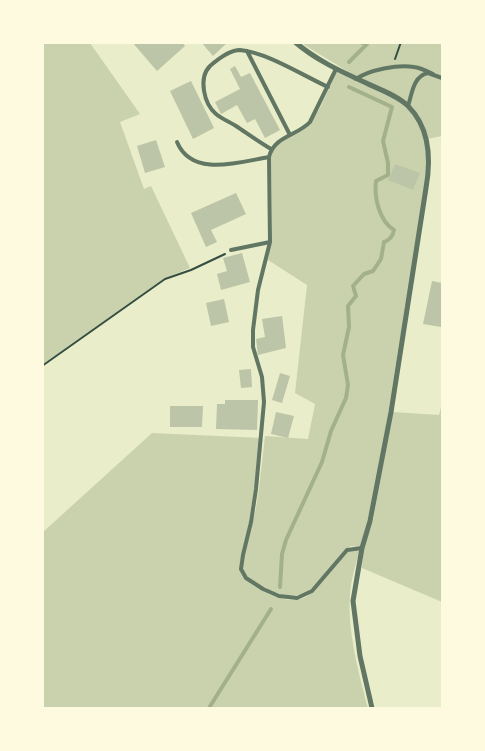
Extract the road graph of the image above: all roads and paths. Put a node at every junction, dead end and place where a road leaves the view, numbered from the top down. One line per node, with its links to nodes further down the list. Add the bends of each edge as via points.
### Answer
1 (295, 42): 5 (street)
2 (401, 42): 4 (path)
3 (247, 51): 9 (lane); 11 (lane); 13 (lane, via 232,51 209,67 204,77 206,94 216,114)
4 (392, 68): 6 (lane, via 414,66); 8 (lane, via 364,73)
5 (336, 69): 8 (street); 9 (lane)
6 (433, 74): 7 (lane); 10 (lane, via 424,74 417,79)
7 (442, 78)
8 (356, 79): 10 (street)
9 (328, 87): 11 (lane, via 310,122)
10 (408, 106): 18 (street, via 424,132 429,156 428,176 391,412)
11 (290, 135): 13 (lane)
12 (177, 142): 14 (lane, via 187,157 206,164 221,165)
13 (271, 149): 14 (lane)
14 (269, 157): 15 (lane)
15 (270, 242): 16 (lane); 18 (lane, via 258,290 253,330 253,348 262,377 264,402 255,497 241,569 246,578 263,589 279,596 297,598 312,591 347,550)
16 (231, 250): 17 (path, via 166,279)
17 (42, 366)
18 (362, 548): 19 (street, via 354,609 360,656)
19 (372, 708)

